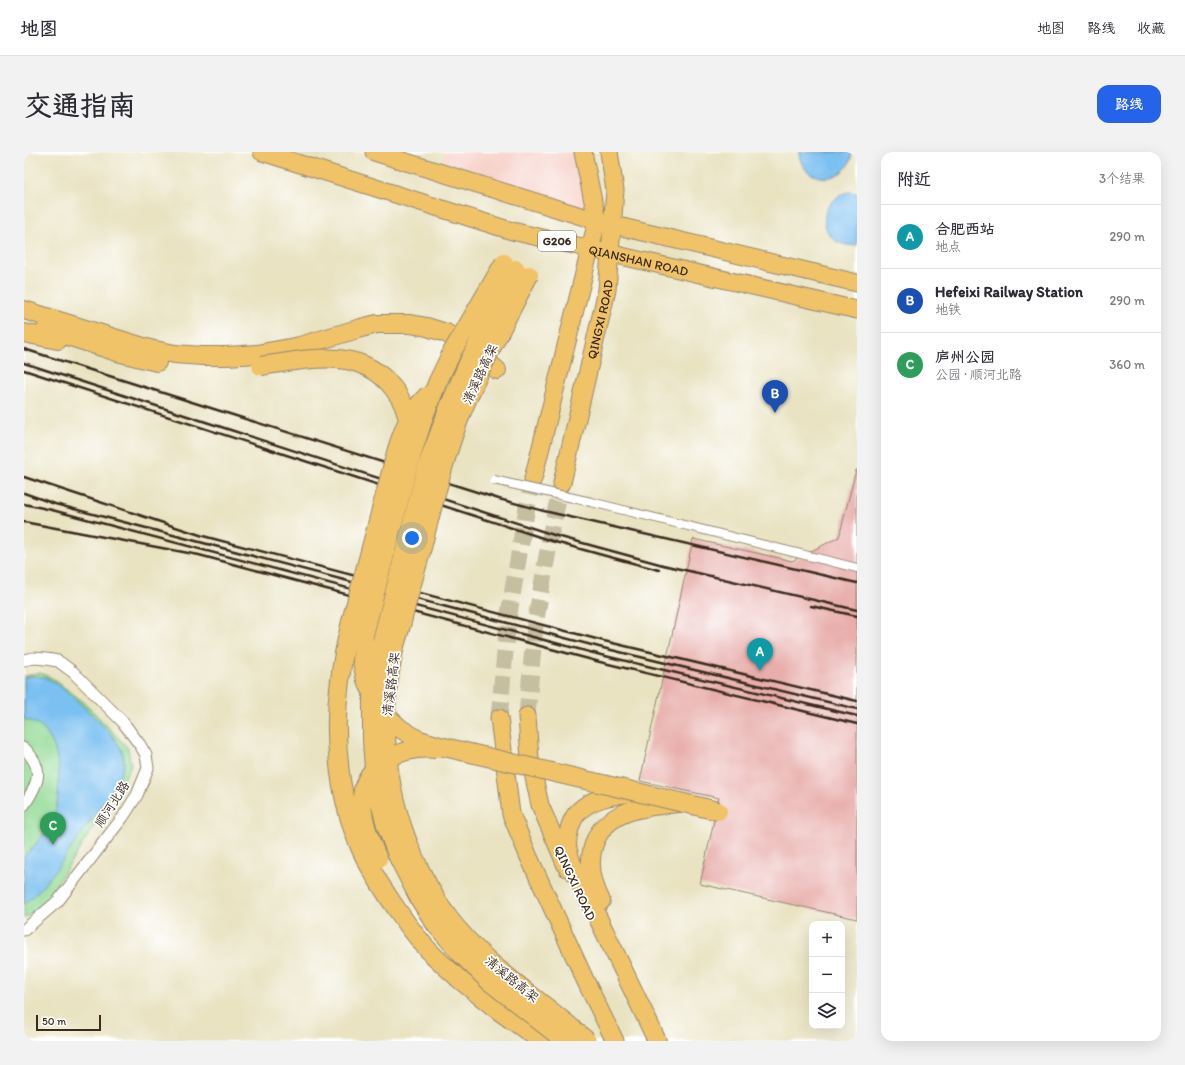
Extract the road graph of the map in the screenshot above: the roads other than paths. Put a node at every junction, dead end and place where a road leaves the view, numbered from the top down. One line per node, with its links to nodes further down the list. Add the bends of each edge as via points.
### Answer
1 (262, 152): 6 (main road, QIANSHAN ROAD / G206, via 512,231)
2 (374, 152): 5 (main road, G206)
3 (583, 152): 5 (main road, QINGXI ROAD)
4 (609, 152): 5 (main road, QINGXI ROAD, via 615,190)
5 (605, 223): 6 (main road, QINGXI ROAD); 7 (main road, QINGXI ROAD); 9 (main road, G206)
6 (590, 249): 7 (main road, QIANSHAN ROAD / G206); 17 (main road, QINGXI ROAD)
7 (610, 253): 12 (main road, QIANSHAN ROAD / G206); 19 (main road, QINGXI ROAD, via 607,290)
8 (517, 269): 16 (highway, bridge, via 463,332 438,381); 33 (highway, 清溪路高架, bridge, via 469,361 426,469 379,652 372,698 372,740 378,795 386,824 397,855 420,900 462,955 490,982); 34 (highway, 清溪路高架, bridge, via 442,473 393,655 386,697 386,745 392,793 410,849 431,891 448,917 499,971)
9 (857, 283)
10 (24, 298): 15 (highway)
11 (24, 310): 15 (highway)
12 (857, 310)
13 (24, 322): 15 (highway)
14 (24, 333): 15 (highway)
15 (118, 345): 16 (highway, bridge, via 152,361 202,368 261,366 327,358 354,361 369,367 390,384 405,410 409,441); 29 (highway, bridge, via 175,354 257,354 300,346 377,324 410,324 446,334 469,347 493,376 449,382 434,389 411,413 397,449 349,630 340,680 337,743 339,768 351,822 365,857 383,890)
16 (408, 466): 25 (highway, bridge, via 364,635 362,661 366,680 383,713 401,729 418,739)
17 (533, 479)
18 (494, 480): 20 (street, bridge)
19 (562, 483)
20 (857, 568)
21 (24, 660): 30 (street, 顺河北路, via 52,660 73,672 122,721 146,755 148,768 137,795 123,817 58,901)
22 (527, 716): 36 (main road, QINGXI ROAD, via 530,759 540,805 573,882)
23 (499, 718): 35 (main road, via 511,814)
24 (24, 748): 28 (street, via 30,754 38,773 34,789)
25 (605, 785): 26 (highway, bridge); 27 (highway, bridge); 29 (highway, bridge, via 466,752 433,748 407,751 382,762 366,783 362,798 364,815 386,880)
26 (635, 792): 27 (highway, bridge, via 718,811); 31 (highway, via 609,796 578,812 572,822 567,846 570,860)
27 (683, 803): 31 (highway, via 640,808 619,816 601,829 592,850 591,875 595,888 618,939)
28 (24, 805)
29 (410, 928): 32 (highway, bridge, via 434,956 459,979)
30 (24, 930)
31 (644, 1014): 37 (highway)
32 (541, 1041)
33 (562, 1041)
34 (587, 1041)
35 (615, 1041)
36 (651, 1041)
37 (657, 1041)

